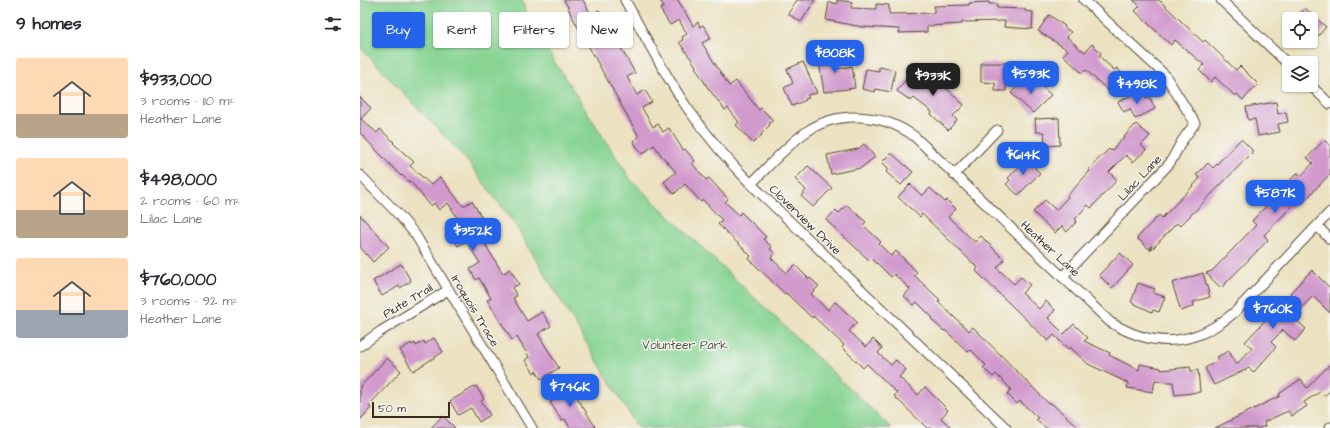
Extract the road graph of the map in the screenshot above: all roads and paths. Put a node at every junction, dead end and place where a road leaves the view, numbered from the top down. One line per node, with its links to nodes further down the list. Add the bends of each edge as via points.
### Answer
1 (625, 0): 10 (street, Cloverview Drive, via 688,109)
2 (1084, 0): 14 (street, Lilac Lane, via 1164,75 1195,123 1182,140 1170,163)
3 (1220, 0): 4 (street)
4 (1282, 58)
5 (1317, 92): 6 (street)
6 (1330, 104)
7 (997, 130): 9 (street)
8 (360, 175): 15 (street, Iroquois Trace, via 407,223)
9 (954, 175): 10 (street, Heather Lane, via 906,130 881,120 856,117 830,121 807,131); 14 (street, Heather Lane)
10 (750, 184): 18 (street, Cloverview Drive)
11 (1330, 212): 12 (street, Heather Lane)
12 (1317, 226): 13 (street); 14 (street, Heather Lane, via 1236,311 1224,322 1198,336 1178,340 1142,338 1103,316)
13 (1330, 239)
14 (1062, 277)
15 (448, 290): 16 (street, Piute Trail); 17 (street, Iroquois Trace)
16 (360, 346)
17 (528, 427)
18 (1006, 428)

